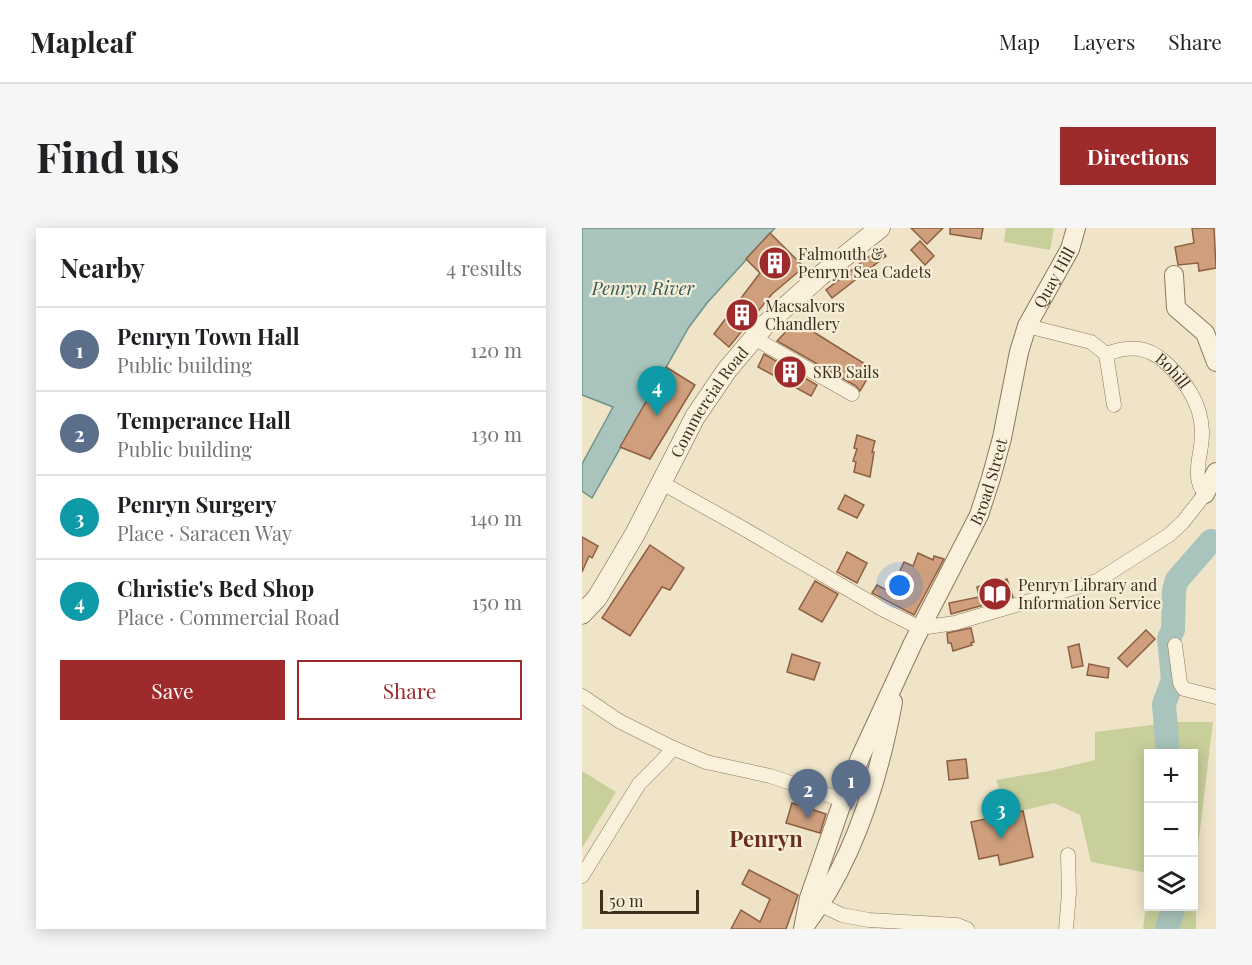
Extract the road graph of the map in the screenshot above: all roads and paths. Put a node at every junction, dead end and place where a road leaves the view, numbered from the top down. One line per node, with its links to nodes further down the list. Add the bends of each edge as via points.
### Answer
1 (880, 228): 5 (main road, Commercial Road, via 820,276)
2 (1076, 228): 4 (street, Quay Hill, via 1070,249)
3 (1174, 274): 7 (street, via 1176,308 1205,333)
4 (1027, 326): 6 (street, via 1091,342); 14 (street, Broad Street, via 982,506)
5 (754, 338): 8 (street); 11 (main road, Commercial Road, via 695,417)
6 (1106, 354): 9 (street); 12 (street, Bohill, via 1134,347 1153,352 1190,391 1201,418 1197,475 1199,485)
7 (1216, 362)
8 (852, 394)
9 (1114, 405)
10 (1216, 472): 12 (street)
11 (662, 483): 13 (main road, Commercial Road, via 597,598); 14 (street)
12 (1210, 497): 14 (street, via 1169,535 1097,582 955,623)
13 (582, 614)
14 (920, 628): 16 (street, Broad Street)
15 (1175, 645): 18 (street, via 1184,689)
16 (897, 679): 20 (street); 23 (street, via 866,803 849,849)
17 (582, 696): 19 (street, via 619,721)
18 (1216, 697)
19 (673, 748): 20 (street, via 706,762 770,776); 22 (street, via 639,784)
20 (843, 801): 25 (street, via 809,898)
21 (1068, 855): 26 (street)
22 (582, 876)
23 (821, 905): 24 (street, via 842,915 869,920); 25 (street)
24 (960, 928)
25 (803, 929)
26 (1066, 929)

